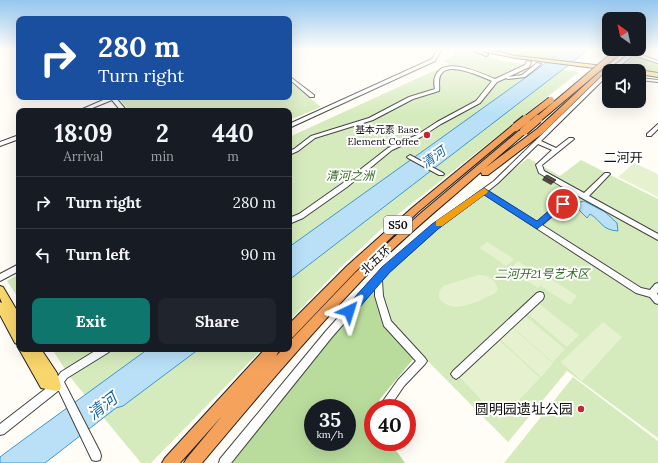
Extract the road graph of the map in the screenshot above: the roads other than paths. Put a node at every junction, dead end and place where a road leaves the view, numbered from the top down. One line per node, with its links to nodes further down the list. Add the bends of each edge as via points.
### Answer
1 (409, 72): 22 (street)
2 (440, 72): 31 (street, via 436,76 437,90 411,98 371,119 313,137)
3 (474, 72): 16 (street)
4 (516, 72): 10 (street)
5 (528, 72): 10 (street, via 523,76)
6 (587, 72): 24 (highway, 北五环 / S50, bridge)
7 (593, 72): 24 (highway, 北五环 / S50, bridge)
8 (646, 73): 9 (main road)
9 (658, 75)
10 (506, 77): 16 (street)
11 (602, 78): 38 (highway, via 523,146)
12 (292, 79): 17 (street)
13 (602, 79): 28 (street)
14 (646, 79): 15 (main road)
15 (658, 80)
16 (495, 81): 39 (street, via 478,102 439,122 419,136 390,148 345,185)
17 (312, 96)
18 (107, 100): 20 (street)
19 (114, 100): 21 (street)
20 (88, 108)
21 (121, 108)
22 (292, 125)
23 (658, 126): 25 (street)
24 (520, 129): 38 (highway, 北五环 / S50); 51 (highway, 北五环 / S50, via 415,210 351,269)
25 (649, 135)
26 (16, 138): 29 (street)
27 (571, 139): 30 (street)
28 (538, 142): 30 (street); 36 (street)
29 (0, 144)
30 (556, 150): 35 (street, via 539,165 541,172)
31 (292, 152)
32 (410, 157): 33 (street)
33 (439, 173)
34 (607, 174): 37 (street)
35 (571, 188): 37 (street); 40 (street, via 561,197 563,204)
36 (484, 191): 40 (street); 44 (street, via 435,227)
37 (585, 196): 41 (street)
38 (424, 216): 53 (highway, 北五环 / S50, via 359,276)
39 (292, 220)
40 (537, 226): 48 (street, via 639,291)
41 (658, 237)
42 (16, 269): 43 (street)
43 (0, 278)
44 (378, 278): 61 (street, via 379,296 387,323 422,361 400,383); 66 (street)
45 (658, 286): 48 (street)
46 (0, 290): 50 (main road)
47 (540, 296): 59 (street)
48 (655, 297)
49 (0, 306): 52 (main road)
50 (16, 318)
51 (292, 330)
52 (16, 335)
53 (292, 348)
54 (26, 352): 60 (main road, via 45,384)
55 (37, 352): 60 (main road)
56 (101, 352): 60 (street, via 64,374)
57 (271, 352): 64 (highway)
58 (289, 352): 65 (highway, 北五环 / S50)
59 (456, 374)
60 (56, 386): 62 (street); 63 (street, via 62,386)
61 (389, 399)
62 (0, 430)
63 (96, 456)
64 (170, 463)
65 (192, 463)
66 (224, 463)

